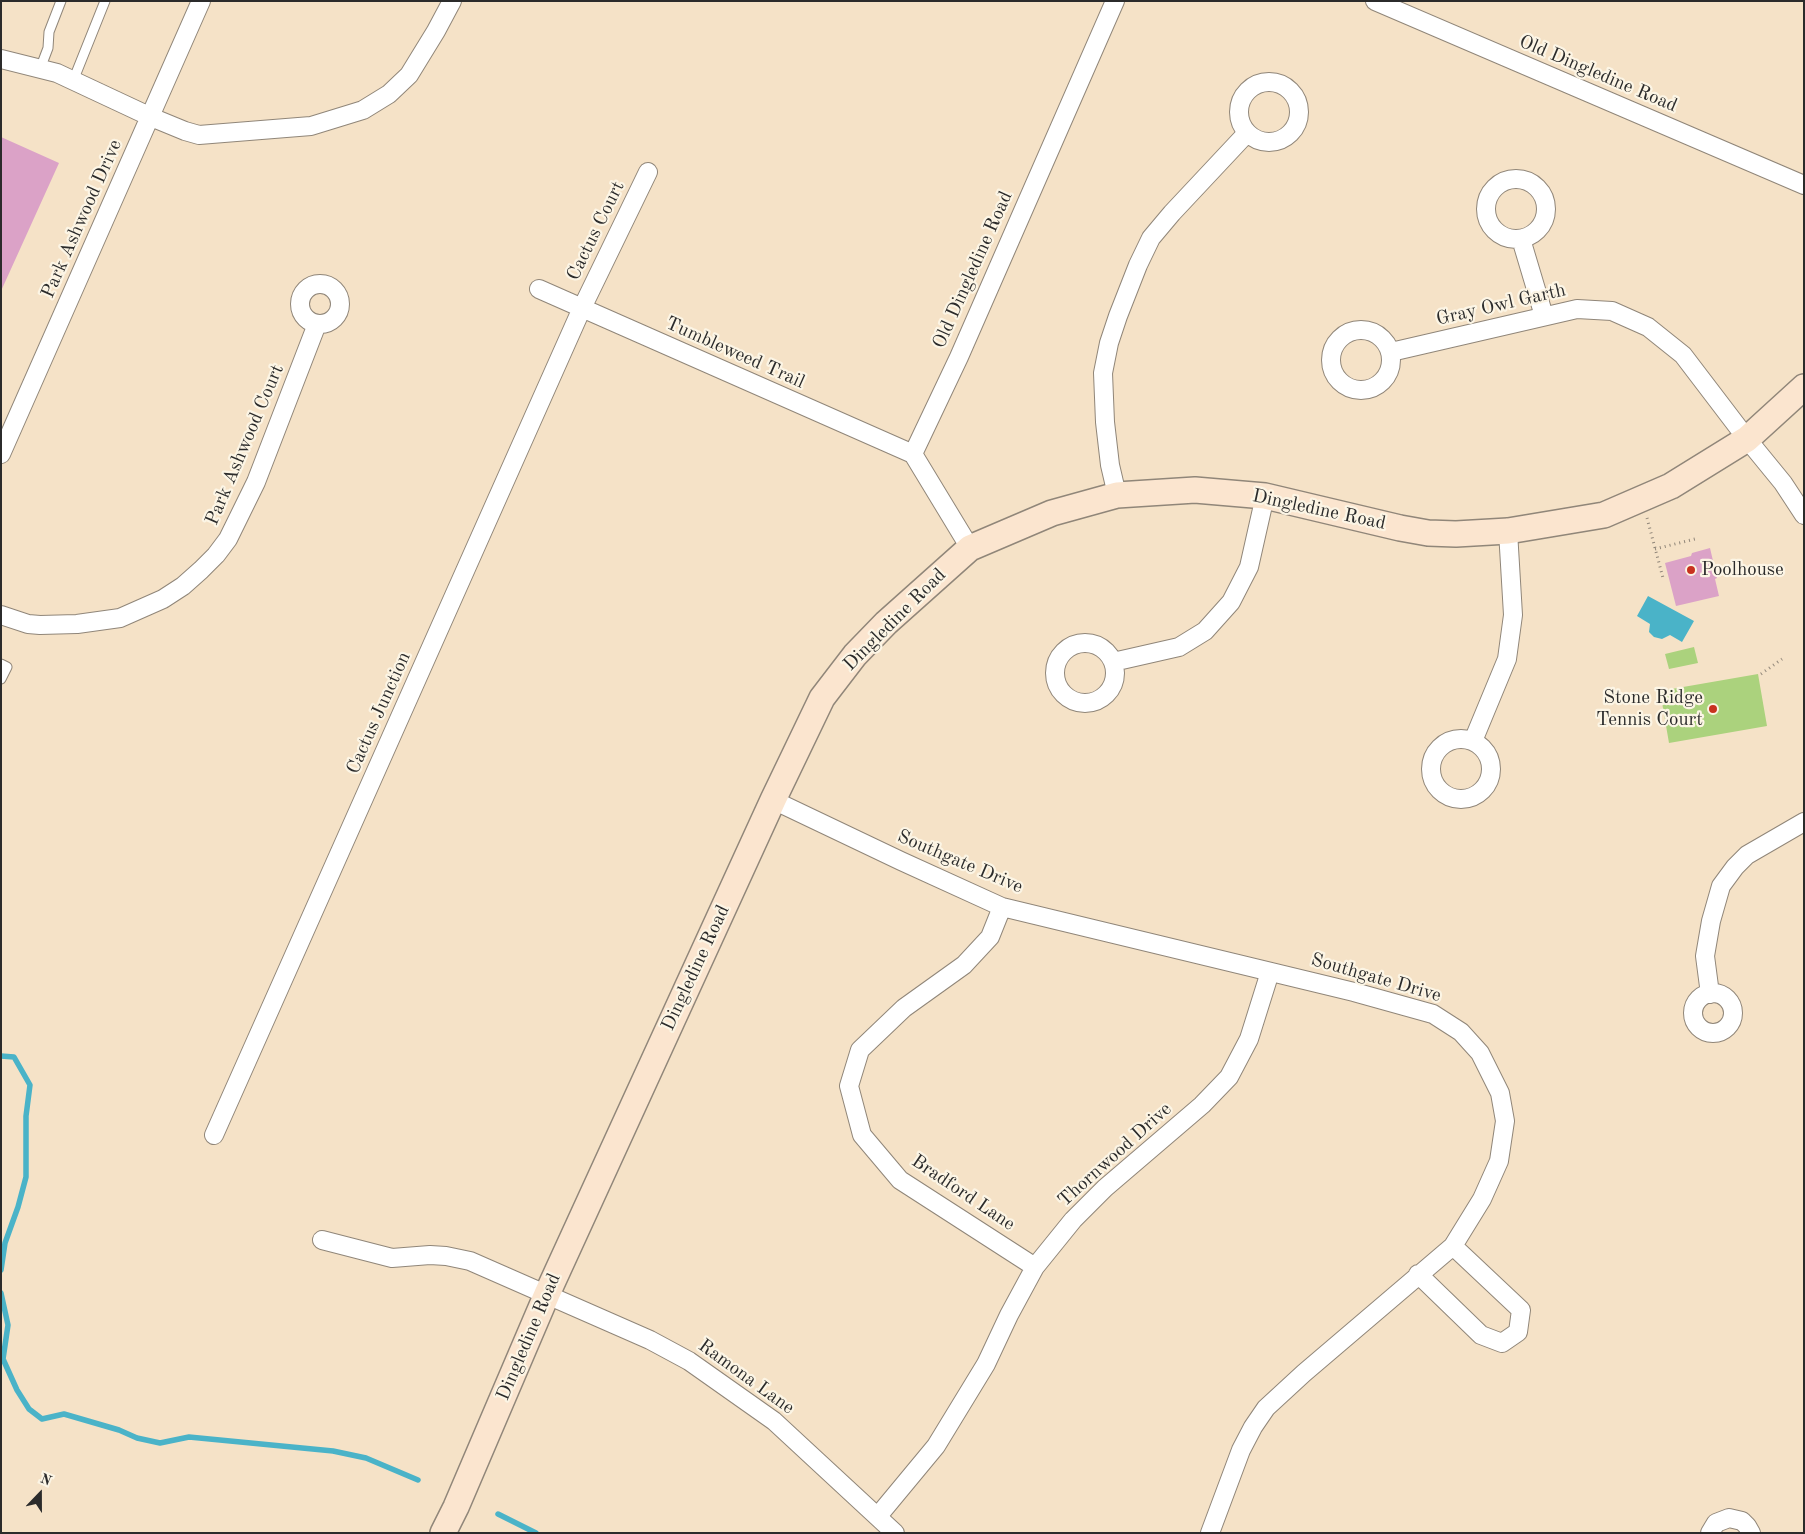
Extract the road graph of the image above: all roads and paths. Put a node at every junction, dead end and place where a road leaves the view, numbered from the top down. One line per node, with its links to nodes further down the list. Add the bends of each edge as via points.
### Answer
1 (61, 1): 8 (lane)
2 (105, 1): 9 (lane)
3 (201, 1): 10 (street, Park Ashwood Drive)
4 (452, 1): 10 (street, via 409,75 389,94 363,110 311,126 200,136)
5 (1115, 1): 23 (street, Old Dingledine Road, via 959,357)
6 (1375, 1): 13 (street, Old Dingledine Road)
7 (1, 59): 8 (street)
8 (40, 69): 9 (street)
9 (73, 81): 10 (street)
10 (151, 116): 22 (street, Park Ashwood Drive)
11 (1247, 133): 24 (street, via 1152,238 1118,316 1104,373 1106,431)
12 (648, 172): 16 (street, Cactus Court)
13 (1804, 185)
14 (1522, 239): 17 (street)
15 (539, 289): 16 (street, Tumbleweed Trail)
16 (582, 308): 23 (street, Tumbleweed Trail); 45 (street, Cactus Junction)
17 (1544, 316): 19 (street, Gray Owl Garth); 21 (street, Gray Owl Garth, via 1577,309 1612,311 1648,327 1683,355)
18 (317, 324): 33 (street, Park Ashwood Court, via 256,482 228,539 201,570 163,599 120,618 40,625)
19 (1391, 352)
20 (1804, 387): 21 (street, Dingledine Road)
21 (1747, 439): 27 (street, Gray Owl Garth); 28 (street, Dingledine Road, via 1670,486 1604,515)
22 (1, 454)
23 (913, 454): 30 (street)
24 (1117, 495): 25 (street, Dingledine Road, via 1195,490); 30 (street, Dingledine Road, via 1052,513)
25 (1265, 496): 28 (street, Dingledine Road, via 1428,533); 35 (street, via 1248,567 1231,602 1205,631 1179,647)
26 (1645, 513): 31 (path)
27 (1804, 515)
28 (1508, 531): 39 (street, via 1513,615 1507,660)
29 (1695, 539): 31 (path)
30 (970, 548): 40 (street, Dingledine Road, via 854,655 822,698)
31 (1656, 550): 32 (path)
32 (1662, 578)
33 (1, 615)
34 (1782, 659): 37 (path)
35 (1113, 662)
36 (1, 664): 38 (lane, via 6,666)
37 (1761, 674)
38 (1, 679)
39 (1473, 741)
40 (773, 800): 42 (street, Southgate Drive); 50 (street, Dingledine Road)
41 (1804, 822): 44 (street, via 1747,854 1721,886 1704,956)
42 (1002, 907): 43 (street, Southgate Drive); 48 (street, Bradford Lane, via 990,937 964,965 904,1008 860,1050 849,1086 862,1135 900,1180)
43 (1270, 972): 47 (street, Southgate Drive, via 1434,1014 1461,1032 1480,1053 1500,1093 1505,1121 1503,1139 1499,1160 1482,1199); 48 (street, Thornwood Drive, via 1249,1039 1230,1077 1105,1188 1073,1220)
44 (1710, 994)
45 (214, 1135)
46 (322, 1240): 50 (street, Ramona Lane, via 392,1258 430,1255 470,1261)
47 (1453, 1246): 49 (street, Southgate Drive); 49 (street, via 1521,1310 1518,1332 1502,1343 1481,1335)
48 (1035, 1267): 51 (street, Thornwood Drive, via 986,1364 936,1446)
49 (1418, 1274): 54 (street, Southgate Drive, via 1266,1408 1241,1450)
50 (547, 1294): 51 (street, Ramona Lane, via 689,1361 774,1421); 52 (street, Dingledine Road)
51 (878, 1516): 53 (street, Ramona Lane)
52 (443, 1533)
53 (896, 1533)
54 (1210, 1533)
55 (1710, 1533): 56 (street, via 1716,1523 1728,1518 1742,1521)
56 (1751, 1533)

